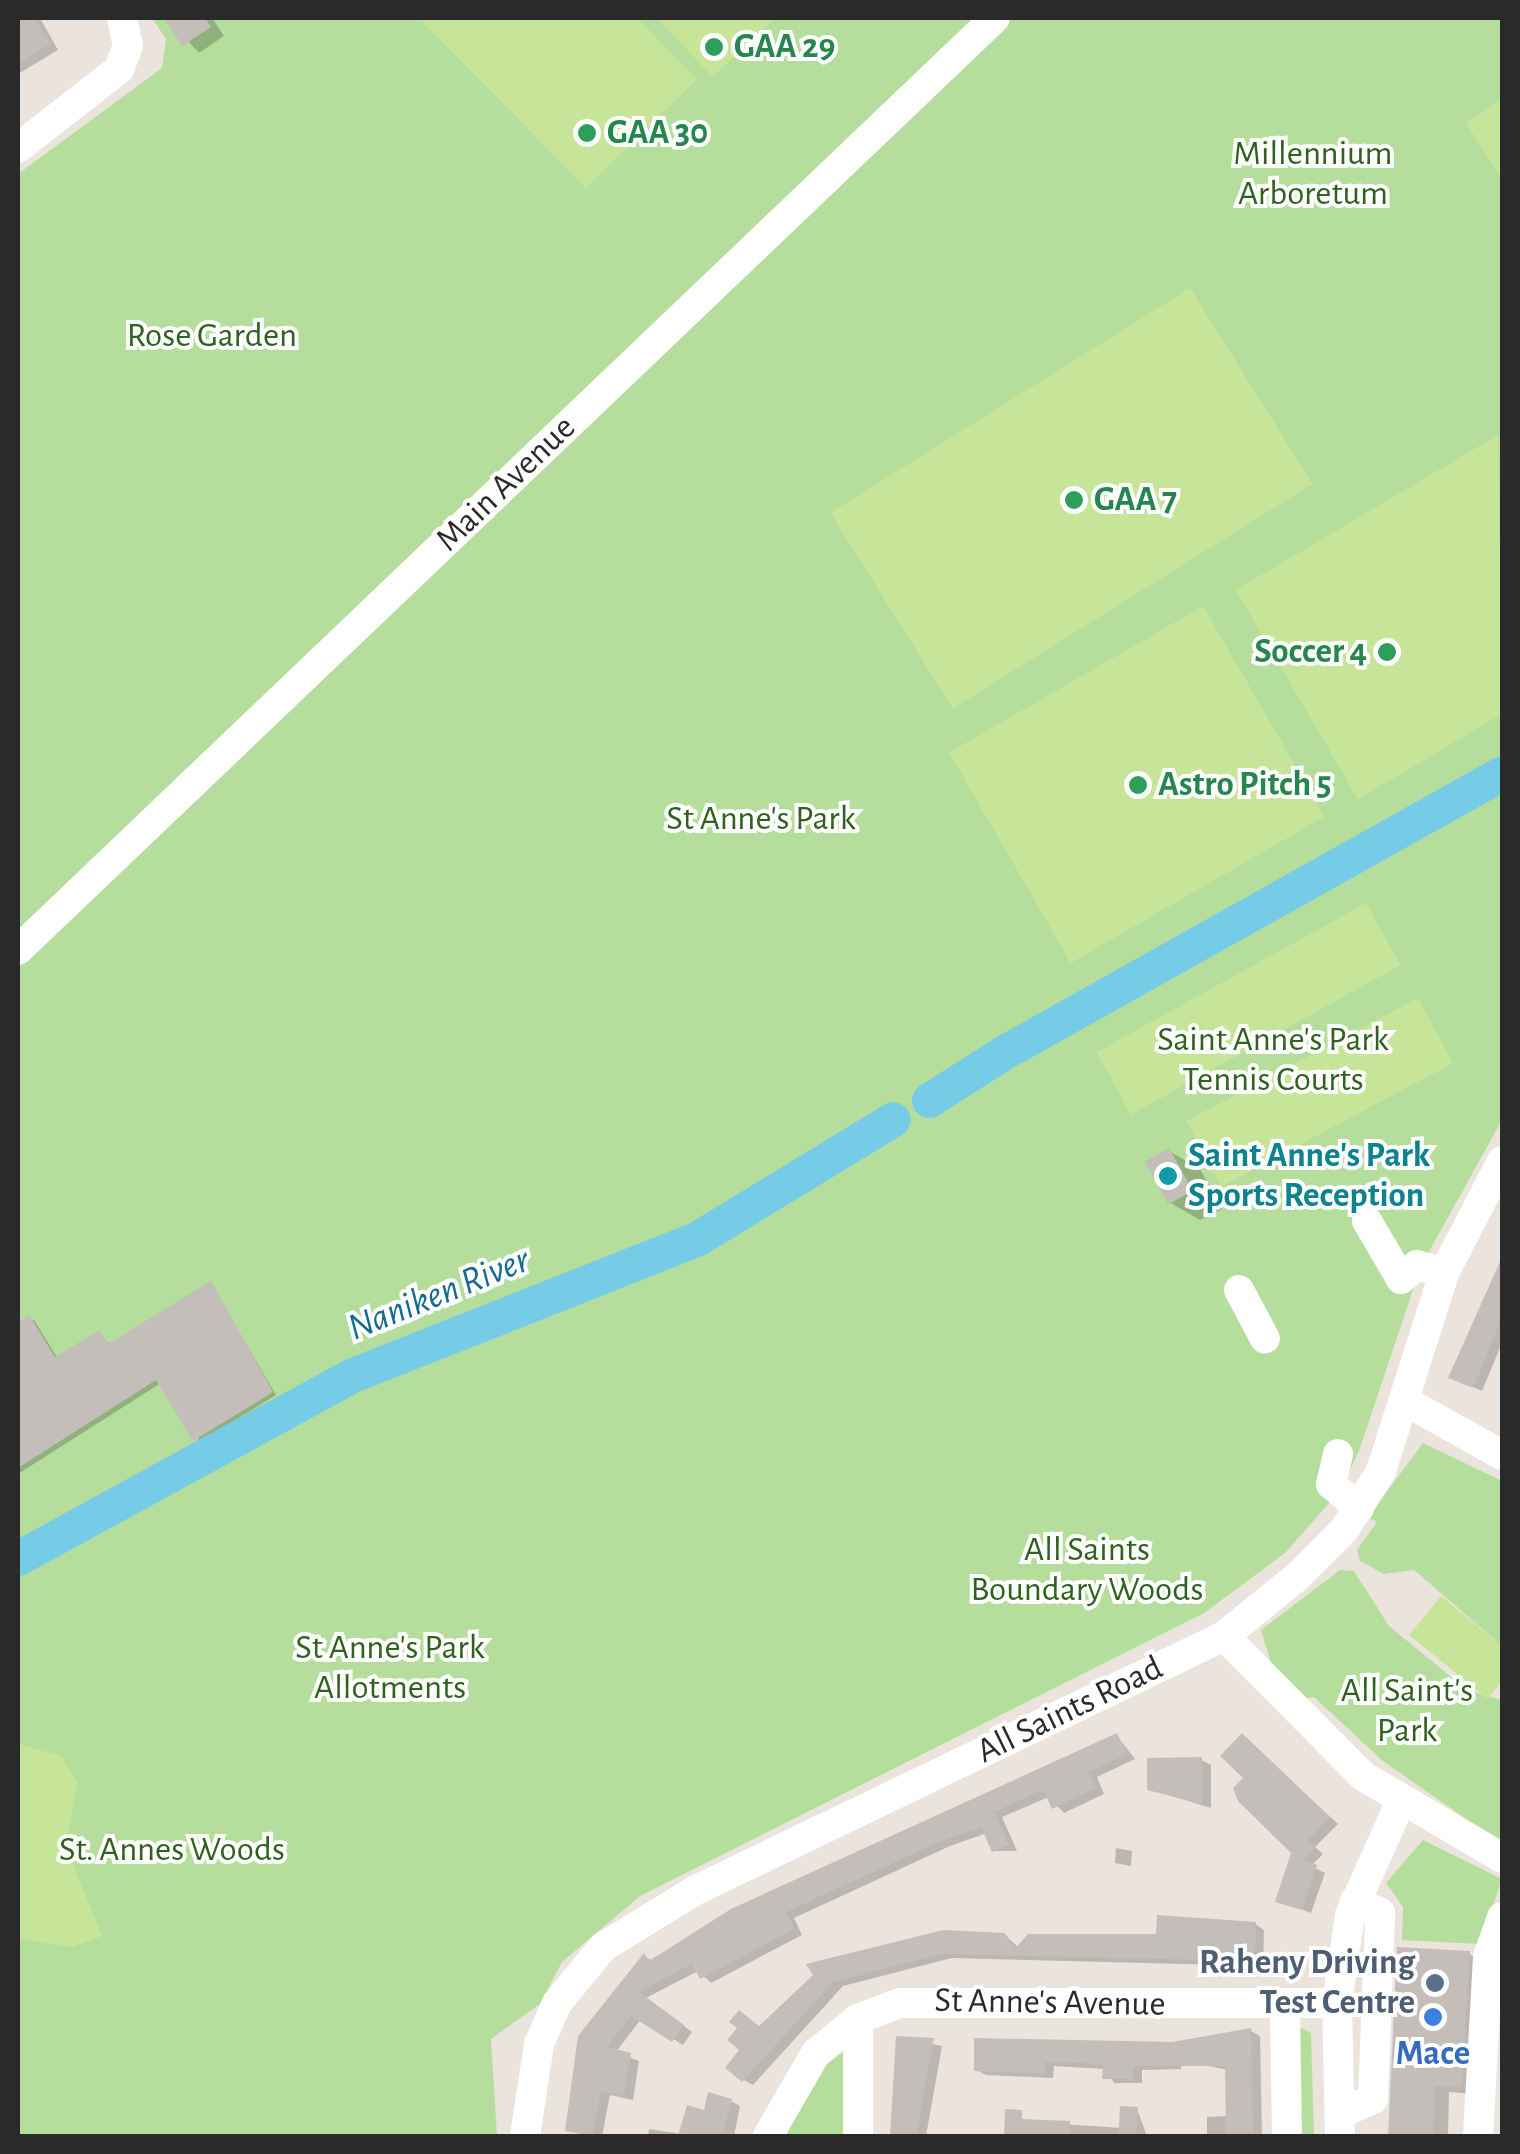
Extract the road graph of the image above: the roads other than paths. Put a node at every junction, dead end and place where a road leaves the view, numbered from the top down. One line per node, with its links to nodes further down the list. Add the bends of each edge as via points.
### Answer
1 (122, 18): 3 (street, via 128,46 119,69)
2 (994, 18): 4 (street, Main Avenue)
3 (18, 148)
4 (18, 950)
5 (1502, 1161): 7 (street, All Saints Road)
6 (1368, 1221): 7 (street, via 1401,1279 1417,1265)
7 (1444, 1273): 10 (street, All Saints Road)
8 (1239, 1290): 9 (street)
9 (1265, 1339)
10 (1408, 1402): 12 (street); 13 (street, All Saints Road)
11 (1338, 1454): 13 (street, via 1331,1484)
12 (1502, 1455)
13 (1359, 1508): 14 (street, All Saints Road, via 1298,1576)
14 (1224, 1636): 15 (street, via 1321,1742); 23 (street, All Saints Road, via 696,1890 603,1947 557,2003 539,2044)
15 (1400, 1804): 16 (street); 17 (street)
16 (1502, 1858)
17 (1355, 1900): 19 (street); 22 (street, via 1380,1913 1372,2099)
18 (1502, 1917): 27 (street, via 1488,1957)
19 (1337, 2003): 20 (street, St Anne's Avenue); 22 (street)
20 (1285, 2009): 21 (street, St Anne's Avenue, via 945,1998); 26 (street)
21 (858, 2019): 24 (street, St Anne's Avenue, via 816,2054); 25 (street)
22 (1339, 2125)
23 (525, 2136)
24 (768, 2136)
25 (858, 2136)
26 (1287, 2136)
27 (1478, 2136)

